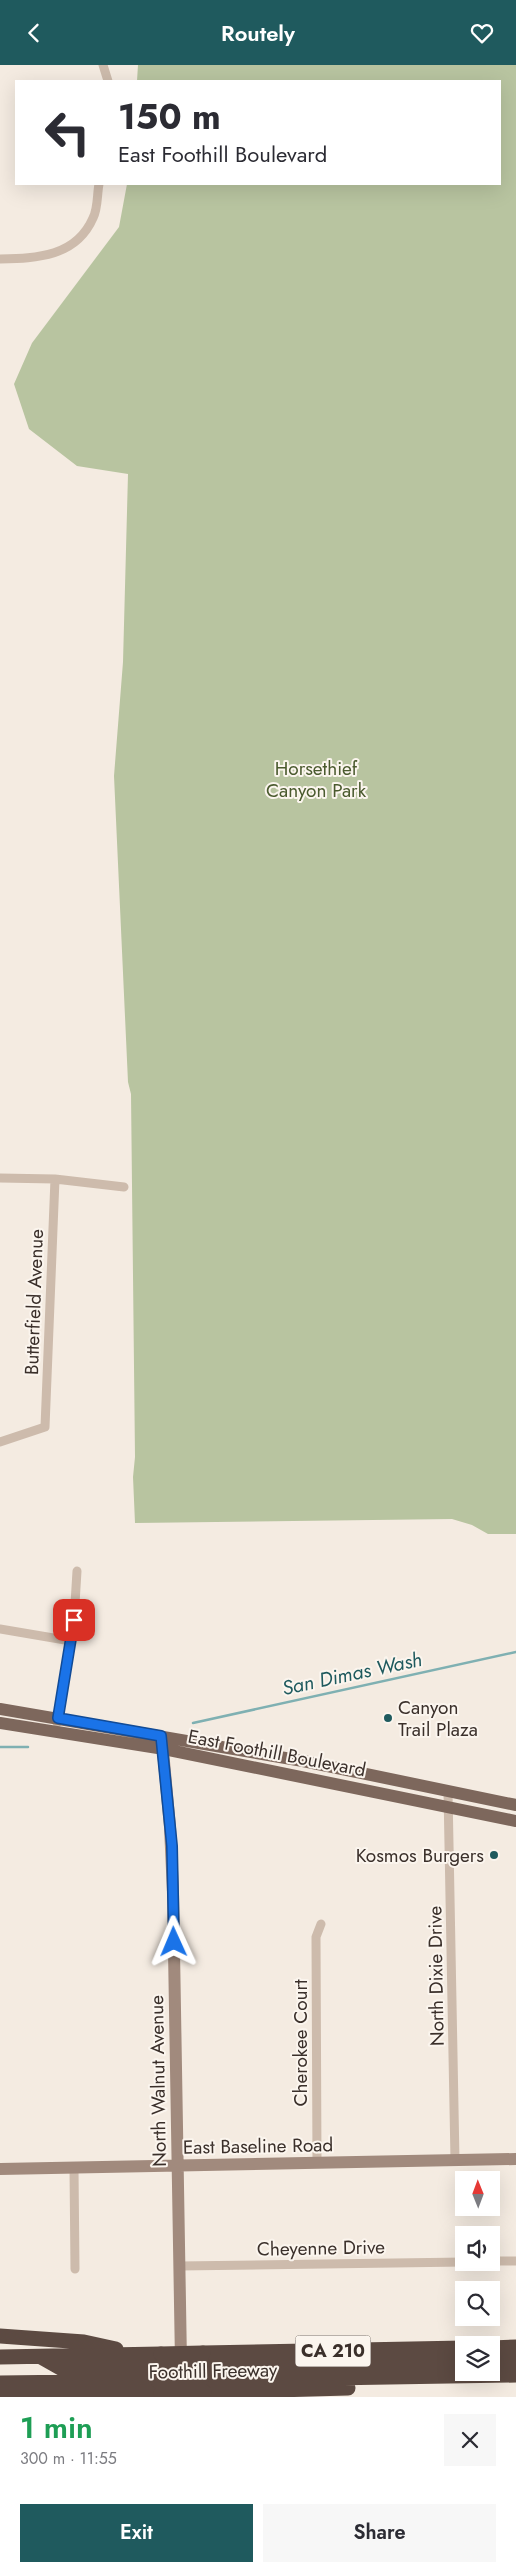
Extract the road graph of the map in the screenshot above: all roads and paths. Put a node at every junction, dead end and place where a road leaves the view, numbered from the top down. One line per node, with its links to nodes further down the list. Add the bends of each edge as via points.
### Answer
1 (103, 65): 2 (street)
2 (108, 80)
3 (99, 185): 4 (street, via 94,217 80,239 52,255)
4 (0, 259)
5 (0, 1179): 6 (street)
6 (55, 1179): 7 (street); 8 (street, Butterfield Avenue, via 45,1427)
7 (124, 1187)
8 (0, 1442)
9 (77, 1571): 11 (street)
10 (0, 1629): 11 (street)
11 (71, 1641): 13 (street)
12 (0, 1709): 13 (main road, East Foothill Boulevard)
13 (58, 1718): 15 (street); 16 (main road, East Foothill Boulevard)
14 (0, 1723): 15 (main road, East Foothill Boulevard)
15 (56, 1731): 17 (main road, East Foothill Boulevard)
16 (161, 1736): 17 (main road, North Walnut Avenue); 18 (main road, East Foothill Boulevard, via 303,1761)
17 (164, 1749): 20 (main road, East Foothill Boulevard); 26 (main road, North Walnut Avenue, via 172,1846)
18 (448, 1792): 19 (main road, East Foothill Boulevard); 20 (street, North Dixie Drive)
19 (516, 1805)
20 (449, 1806): 21 (main road, East Foothill Boulevard); 24 (street, North Dixie Drive)
21 (516, 1821)
22 (321, 1924): 25 (street, Cherokee Court, via 316,1937)
23 (516, 2159): 24 (main road, East Baseline Road)
24 (455, 2160): 25 (main road, East Baseline Road)
25 (317, 2163): 26 (main road, East Baseline Road)
26 (178, 2166): 28 (main road, East Baseline Road); 32 (main road, North Walnut Avenue)
27 (0, 2169): 28 (main road, East Baseline Road)
28 (74, 2169): 33 (street)
29 (500, 2261): 30 (street)
30 (516, 2261)
31 (455, 2262): 32 (street, Cheyenne Drive)
32 (179, 2267): 51 (main road, North Walnut Avenue)
33 (75, 2269)
34 (0, 2337): 38 (highway, via 84,2342)
35 (516, 2347): 36 (highway)
36 (500, 2348)
37 (455, 2350): 45 (highway, Foothill Freeway / CA 210)
38 (142, 2354): 39 (highway, Foothill Freeway / CA 210); 44 (highway, Foothill Freeway / CA 210)
39 (40, 2356): 40 (highway, Foothill Freeway / CA 210); 44 (highway, via 64,2370)
40 (0, 2357)
41 (500, 2361): 42 (highway)
42 (516, 2361)
43 (455, 2362): 45 (highway)
44 (160, 2373): 45 (highway, Foothill Freeway / CA 210, bridge); 45 (highway, Foothill Freeway / CA 210, bridge); 47 (highway); 49 (highway, Foothill Freeway / CA 210); 50 (highway)
45 (203, 2373): 46 (highway); 48 (highway, Foothill Freeway / CA 210)
46 (516, 2375)
47 (0, 2383)
48 (516, 2384)
49 (0, 2394)
50 (133, 2397)
51 (182, 2397)

